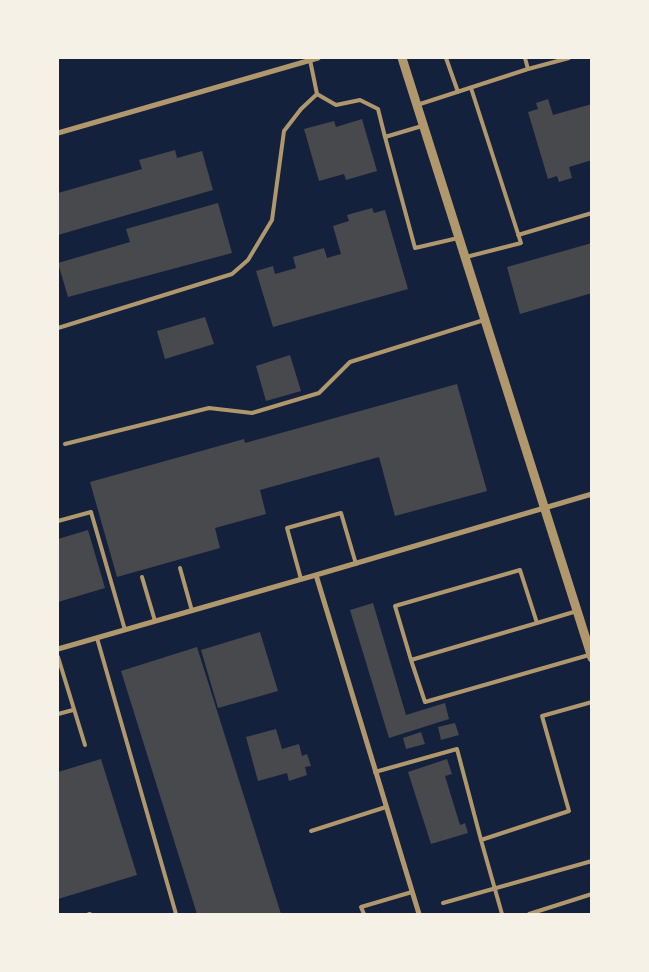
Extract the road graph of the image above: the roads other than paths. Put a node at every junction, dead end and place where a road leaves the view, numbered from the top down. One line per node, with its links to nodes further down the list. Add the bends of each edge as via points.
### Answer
1 (318, 58): 6 (street)
2 (402, 58): 11 (street)
3 (446, 58): 9 (lane)
4 (525, 58): 7 (lane)
5 (569, 58): 7 (lane)
6 (310, 60): 10 (lane); 13 (street)
7 (528, 69): 8 (lane)
8 (471, 88): 9 (lane); 16 (lane)
9 (458, 92): 11 (lane)
10 (317, 94): 14 (lane, via 336,105 360,100 378,110); 20 (lane, via 300,109 284,131 272,220 248,260 232,274)
11 (418, 105): 12 (street)
12 (424, 125): 14 (lane); 17 (street)
13 (58, 133)
14 (385, 137): 17 (lane, via 415,248)
15 (592, 213): 16 (lane)
16 (518, 235): 18 (lane, via 521,243)
17 (460, 238): 18 (street)
18 (466, 257): 19 (street)
19 (486, 319): 21 (lane, via 350,362 319,393 252,413 209,408); 23 (street)
20 (58, 328)
21 (65, 444)
22 (592, 494): 23 (street)
23 (545, 507): 25 (street); 31 (street)
24 (58, 521): 34 (lane, via 91,512)
25 (356, 564): 27 (street); 29 (lane, via 341,513 288,528)
26 (180, 568): 30 (lane)
27 (316, 575): 29 (street); 44 (street)
28 (142, 577): 32 (lane)
29 (301, 580): 30 (street)
30 (192, 611): 32 (street)
31 (577, 611): 33 (lane); 37 (street)
32 (155, 622): 34 (street)
33 (537, 623): 39 (lane); 39 (lane, via 520,570 395,606)
34 (125, 630): 35 (street)
35 (97, 638): 36 (street); 53 (lane)
36 (58, 649)
37 (591, 656): 39 (lane, via 425,702)
38 (58, 657): 41 (lane)
39 (412, 660)
40 (592, 702): 47 (lane, via 542,716 569,811)
41 (73, 710): 42 (lane); 43 (lane)
42 (58, 714)
43 (84, 745)
44 (376, 772): 45 (street); 47 (lane, via 457,749)
45 (386, 807): 46 (lane); 50 (street)
46 (311, 831)
47 (481, 840): 49 (lane)
48 (592, 861): 49 (lane)
49 (495, 889): 52 (lane); 56 (lane)
50 (412, 892): 54 (lane, via 361,907); 55 (street)
51 (592, 894): 57 (lane)
52 (443, 903)
53 (176, 914)
54 (364, 914)
55 (418, 914)
56 (502, 914)
57 (528, 914)

